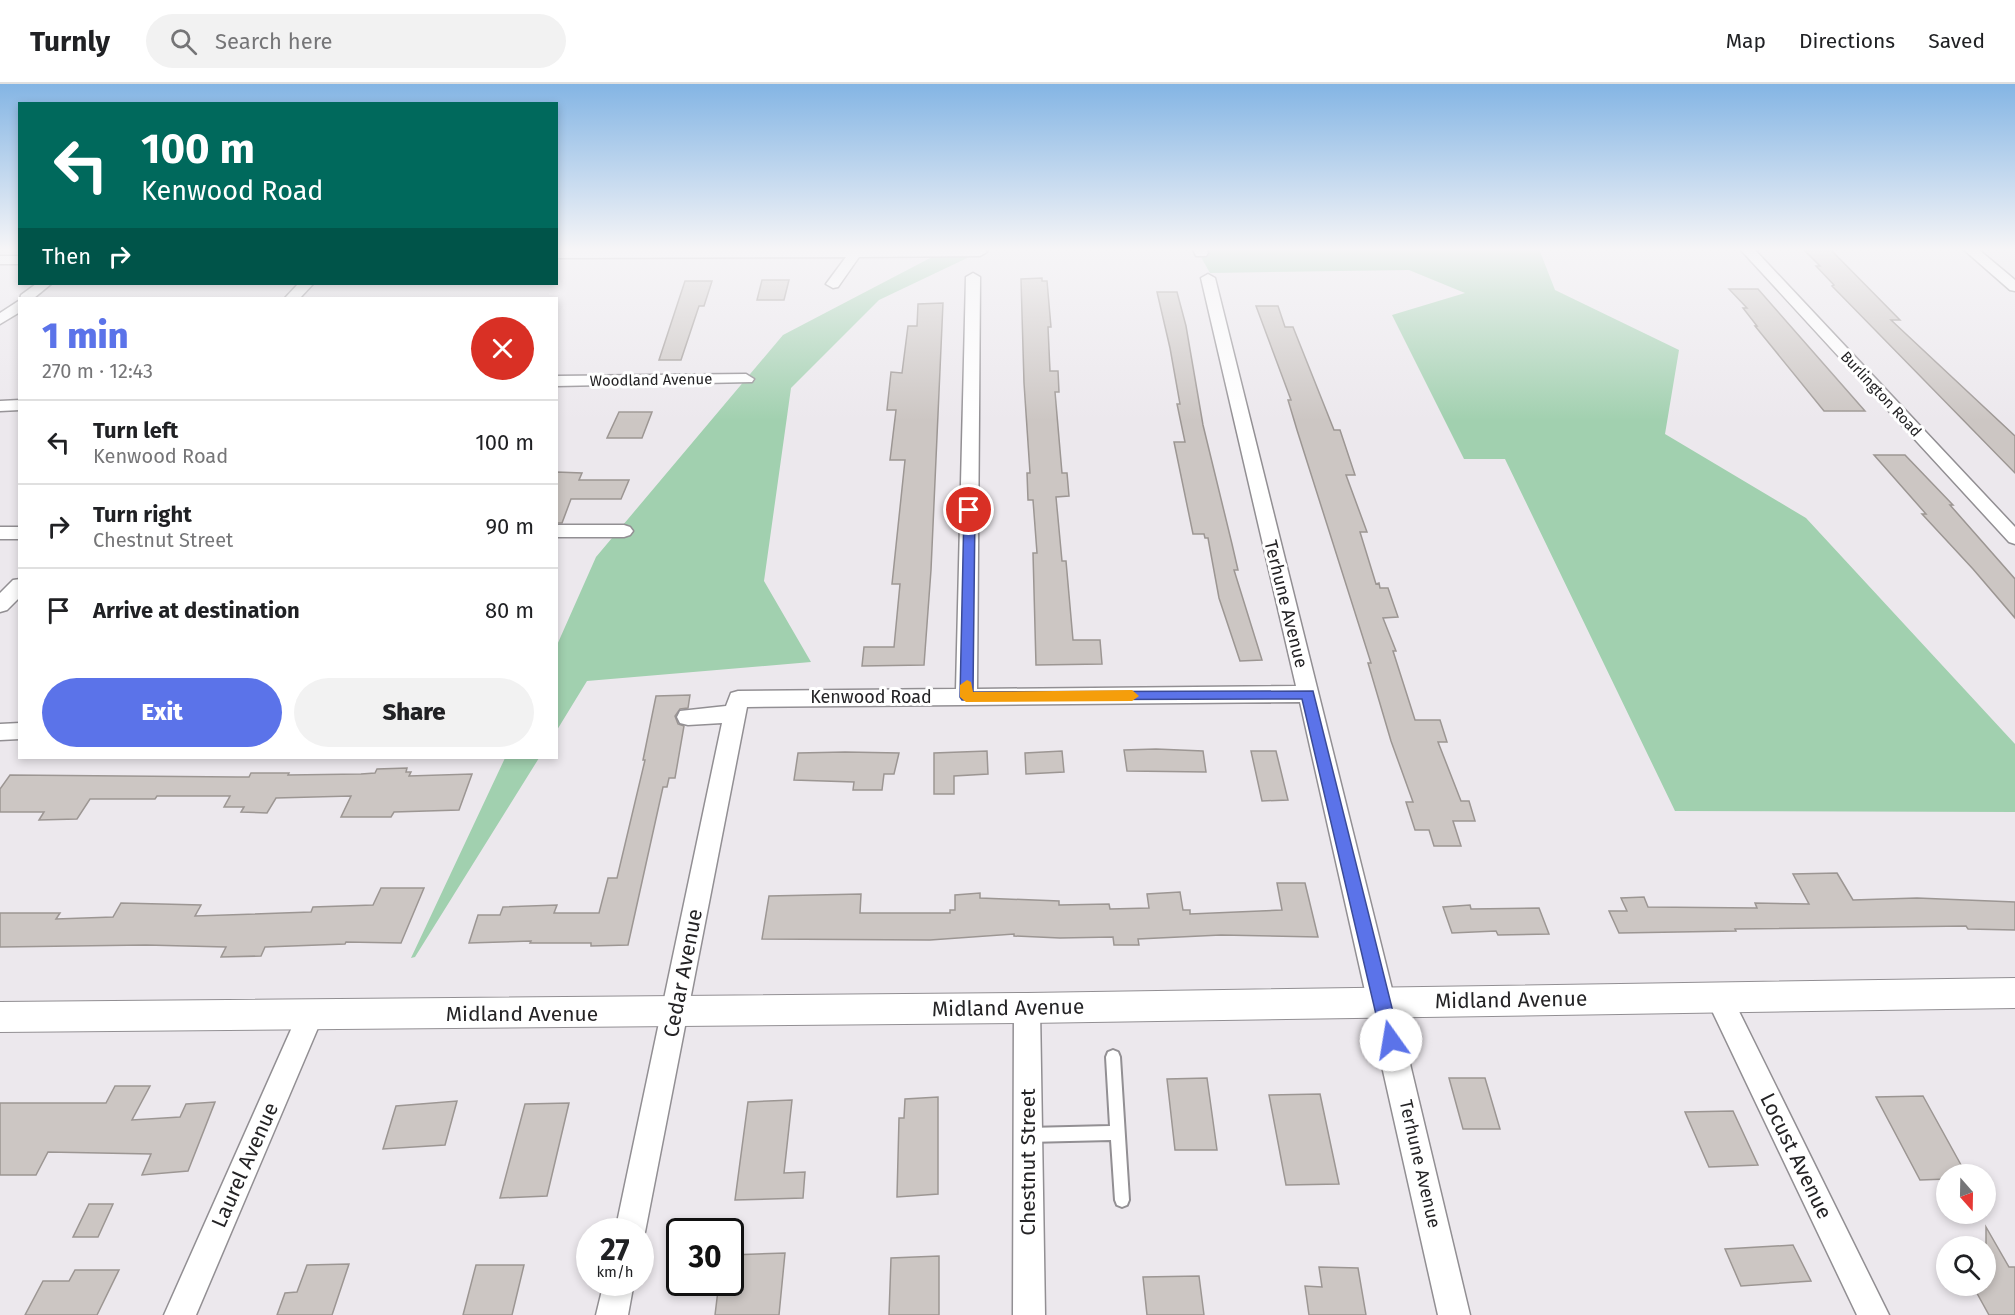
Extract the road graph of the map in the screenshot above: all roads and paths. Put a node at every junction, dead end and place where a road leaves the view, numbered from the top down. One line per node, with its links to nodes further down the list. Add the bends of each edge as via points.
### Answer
1 (17, 306): 5 (street)
2 (973, 306): 18 (street)
3 (1215, 306): 17 (street, Terhune Avenue)
4 (1800, 306): 14 (street, Burlington Road)
5 (0, 320)
6 (746, 379): 7 (street, Woodland Avenue)
7 (558, 381)
8 (18, 405): 9 (street)
9 (0, 406)
10 (558, 531): 11 (street)
11 (624, 531)
12 (0, 533): 13 (street)
13 (18, 533)
14 (2015, 538)
15 (18, 587): 16 (street)
16 (0, 605)
17 (1308, 694): 18 (street, Kenwood Road); 25 (street, Terhune Avenue)
18 (966, 697): 19 (street, Kenwood Road, via 738,699)
19 (735, 714): 20 (street); 27 (street, Cedar Avenue)
20 (688, 717)
21 (0, 732): 22 (street)
22 (18, 732)
23 (2015, 993): 24 (street, Midland Avenue)
24 (1718, 996): 25 (street, Midland Avenue); 40 (street, Locust Avenue)
25 (1382, 1001): 26 (street, Midland Avenue); 39 (street, Terhune Avenue)
26 (1027, 1008): 27 (street, Midland Avenue); 32 (street, Chestnut Street)
27 (675, 1012): 28 (street, Midland Avenue); 34 (street, Cedar Avenue)
28 (310, 1016): 29 (street, Midland Avenue); 36 (street, Laurel Avenue)
29 (0, 1017)
30 (1113, 1058): 31 (lane)
31 (1118, 1133): 32 (lane); 33 (lane)
32 (1028, 1135): 38 (street, Chestnut Street)
33 (1122, 1200)
34 (633, 1218)
35 (616, 1296): 37 (street)
36 (180, 1315)
37 (612, 1315)
38 (1029, 1315)
39 (1454, 1315)
40 (1873, 1315)

